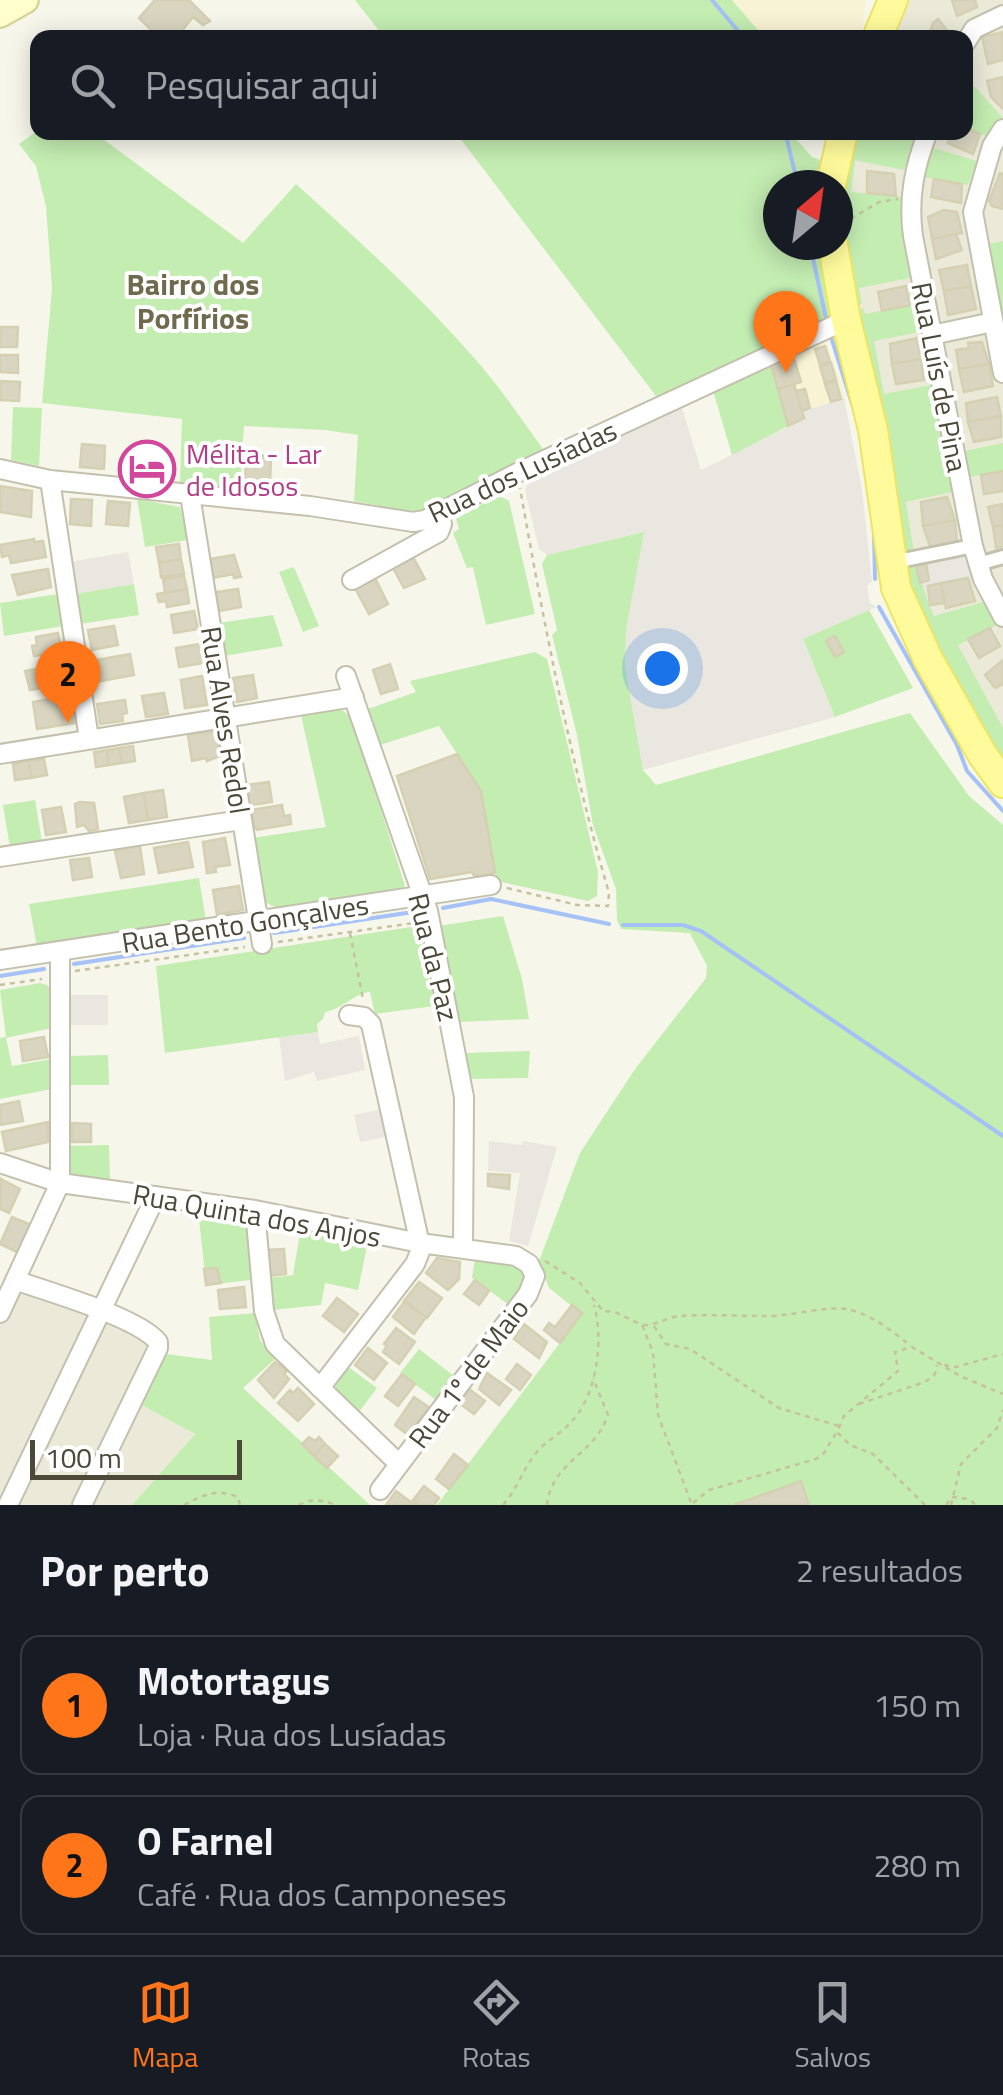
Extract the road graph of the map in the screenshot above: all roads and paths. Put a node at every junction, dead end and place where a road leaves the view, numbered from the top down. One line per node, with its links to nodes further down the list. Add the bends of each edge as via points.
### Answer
1 (25, 0): 4 (main road)
2 (878, 0): 6 (main road)
3 (893, 0): 7 (main road)
4 (0, 14)
5 (1003, 15): 8 (street)
6 (876, 30)
7 (879, 30)
8 (973, 31)
9 (1003, 129): 17 (street, via 973,212)
10 (842, 140): 12 (main road)
11 (925, 140): 13 (street, Rua Luís de Pina)
12 (835, 170)
13 (910, 197): 14 (path, via 879,202); 18 (street, Rua Luís de Pina)
14 (853, 222)
15 (840, 260): 16 (main road)
16 (846, 320): 21 (street, Rua dos Lusíadas); 35 (main road, via 902,606)
17 (993, 322): 18 (street); 19 (street)
18 (932, 335): 25 (street, Rua Luís de Pina)
19 (1003, 373)
20 (0, 469): 22 (street, Rua dos Lusíadas)
21 (517, 473): 24 (street, Rua dos Lusíadas); 38 (path, via 548,647 608,906)
22 (50, 480): 23 (street, Rua dos Lusíadas); 33 (street)
23 (190, 495): 24 (street, Rua dos Lusíadas, via 413,522); 32 (street, Rua Alves Redol)
24 (437, 516): 28 (street, via 439,532)
25 (976, 555): 26 (street); 27 (street); 29 (street, Rua Luís de Pina)
26 (1003, 557)
27 (899, 561)
28 (352, 580)
29 (1003, 617)
30 (346, 676): 31 (street, Rua da Paz)
31 (354, 697): 32 (street); 39 (street, Rua da Paz)
32 (226, 717): 33 (street); 36 (street, Rua Alves Redol)
33 (89, 739): 34 (street)
34 (0, 754)
35 (1003, 783)
36 (241, 820): 37 (street); 40 (street, Rua Alves Redol)
37 (0, 857)
38 (490, 885): 39 (street, Rua Bento Gonçalves)
39 (423, 896): 40 (street, Rua Bento Gonçalves); 41 (street, Rua da Paz)
40 (257, 920): 43 (street, Rua Alves Redol); 44 (street, Rua Bento Gonçalves)
41 (430, 921): 42 (path); 53 (street, Rua da Paz, via 464,1097)
42 (349, 932): 43 (path); 47 (path)
43 (262, 944): 44 (path, via 98,969 75,970)
44 (60, 958): 45 (street, Rua Bento Gonçalves); 46 (path, via 56,974); 49 (street)
45 (0, 960)
46 (0, 985)
47 (357, 1016): 52 (street, via 371,1024)
48 (2, 1162): 49 (street, Rua Quinta dos Anjos)
49 (60, 1183): 50 (street, Rua Quinta dos Anjos); 56 (street)
50 (156, 1196): 51 (street, Rua Quinta dos Anjos); 58 (street)
51 (256, 1210): 52 (street, Rua Quinta dos Anjos); 66 (street, via 269,1334)
52 (420, 1243): 53 (street, Rua Quinta dos Anjos); 66 (street, via 415,1264)
53 (463, 1249): 54 (street, Rua Quinta dos Anjos)
54 (516, 1256): 72 (street, Rua 1º de Maio, via 533,1270 532,1288)
55 (544, 1260): 57 (path, via 580,1283)
56 (15, 1280): 58 (street); 59 (street)
57 (594, 1303): 60 (path); 65 (path, via 600,1324)
58 (101, 1310): 75 (street); 76 (street, via 150,1334 158,1348)
59 (0, 1313)
60 (642, 1325): 61 (path); 83 (path, via 652,1352 658,1416)
61 (653, 1325): 62 (path, via 680,1316 846,1308); 70 (path, via 666,1344 698,1353 771,1404)
62 (912, 1347): 64 (path); 68 (path, via 895,1352 898,1371)
63 (1003, 1354): 64 (path, via 956,1367)
64 (938, 1364): 67 (path); 68 (path, via 925,1382)
65 (592, 1376): 81 (path, via 574,1420 536,1453); 82 (path, via 608,1415 604,1428 558,1472)
66 (320, 1388): 72 (street)
67 (1003, 1394)
68 (858, 1404): 70 (path)
69 (1003, 1410): 74 (path, via 996,1428 962,1464)
70 (839, 1426): 71 (path)
71 (837, 1432): 83 (path, via 816,1459 708,1490); 84 (path, via 873,1454)
72 (400, 1464): 73 (street, Rua 1º de Maio)
73 (380, 1490)
74 (952, 1497): 85 (path); 86 (path)
75 (8, 1505)
76 (82, 1505)
77 (184, 1505): 78 (path, via 225,1492)
78 (240, 1505)
79 (299, 1505): 80 (path)
80 (336, 1505)
81 (503, 1505)
82 (547, 1505)
83 (692, 1505)
84 (925, 1505)
85 (948, 1505)
86 (976, 1505)

